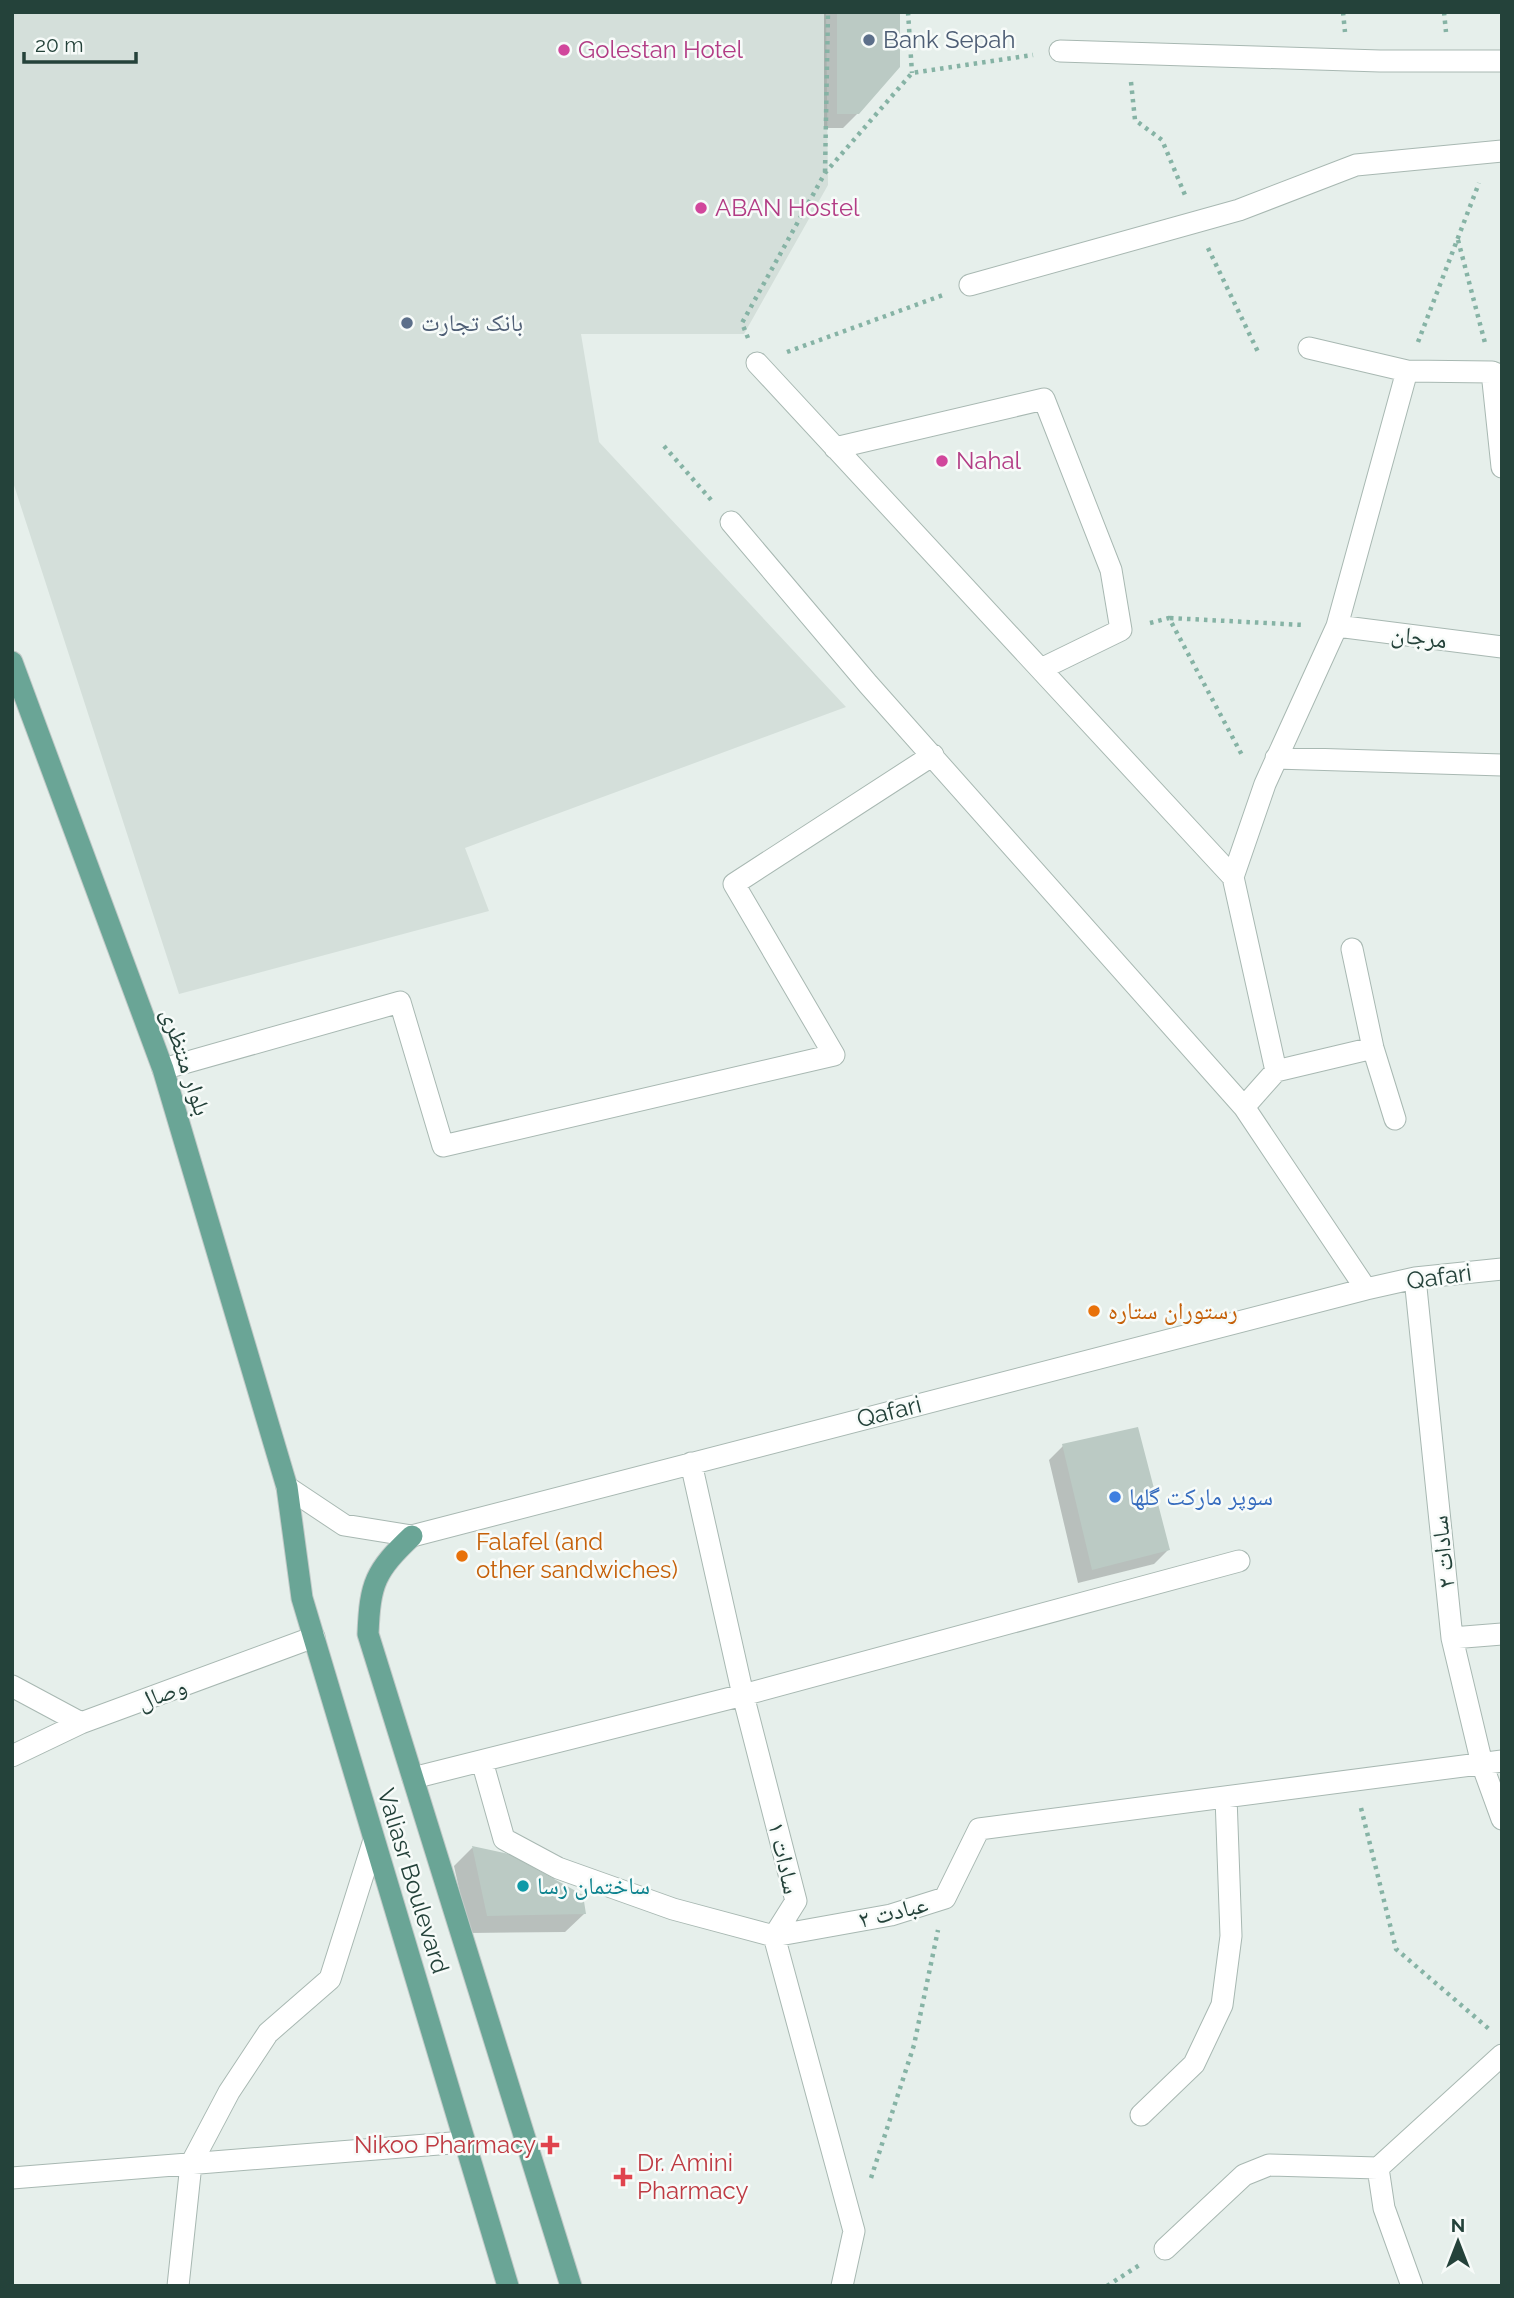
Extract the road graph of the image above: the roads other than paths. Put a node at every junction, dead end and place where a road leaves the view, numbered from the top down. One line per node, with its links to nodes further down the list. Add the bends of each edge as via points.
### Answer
1 (1059, 51): 2 (street)
2 (1502, 61)
3 (1496, 152): 4 (street, via 1356,165 1239,210)
4 (970, 285)
5 (1309, 348): 7 (street)
6 (757, 363): 9 (street)
7 (1408, 371): 8 (street); 12 (street)
8 (1497, 374): 10 (street)
9 (835, 448): 15 (street); 15 (street, via 1044,399 1111,570 1121,630)
10 (1502, 467)
11 (730, 522): 16 (street)
12 (1337, 626): 13 (street, مرجان); 17 (street)
13 (1502, 648)
14 (12, 662): 22 (main road, بلوار منتظری)
15 (1041, 669): 19 (street)
16 (933, 755): 22 (street, via 734,884 834,1055 443,1146 400,1002); 24 (street)
17 (1276, 758): 18 (street); 19 (street)
18 (1502, 765)
19 (1234, 877): 23 (street)
20 (1352, 949): 21 (street)
21 (1373, 1048): 23 (street); 25 (street)
22 (163, 1069): 30 (main road, بلوار منتظری)
23 (1276, 1071): 24 (street)
24 (1244, 1107): 28 (street)
25 (1395, 1119)
26 (1502, 1269): 27 (street, Qafari)
27 (1415, 1278): 28 (street, Qafari); 35 (street, سادات ۲)
28 (1366, 1289): 29 (street, Qafari)
29 (691, 1463): 31 (street, Qafari); 37 (street, سادات ۱)
30 (287, 1487): 31 (street, Qafari, via 344,1525); 34 (main road, Valiasr Boulevard, via 302,1598)
31 (412, 1535): 42 (main road, Valiasr Boulevard, via 385,1562 374,1585 369,1597 368,1634)
32 (1238, 1561): 37 (street)
33 (1502, 1634): 35 (street)
34 (314, 1637): 38 (street, وصال); 45 (main road, Valiasr Boulevard)
35 (1451, 1638): 41 (street, سادات ۲)
36 (12, 1686): 38 (street)
37 (743, 1695): 40 (street); 46 (street, سادات ۱, via 796,1901)
38 (81, 1723): 39 (street, وصال)
39 (12, 1756)
40 (482, 1761): 42 (street); 46 (street, عبادت ۲, via 504,1839 571,1873 673,1909)
41 (1492, 1763): 43 (street, عبادت ۲); 44 (street, سادات ۲)
42 (413, 1778): 56 (main road, Valiasr Boulevard)
43 (1226, 1797): 46 (street, عبادت ۲, via 979,1829 945,1898 891,1915); 48 (street, via 1231,1936 1222,2005 1194,2064)
44 (1502, 1819)
45 (374, 1840): 49 (main road, Valiasr Boulevard); 50 (street, via 330,1979 268,2033 229,2092)
46 (774, 1936): 57 (street, via 854,2231)
47 (1502, 2055): 51 (street)
48 (1142, 2115)
49 (464, 2142): 50 (street); 55 (main road, Valiasr Boulevard)
50 (191, 2164): 52 (street); 54 (street)
51 (1378, 2168): 53 (street, via 1269,2165 1244,2175); 58 (street, via 1384,2208)
52 (12, 2178)
53 (1166, 2249)
54 (178, 2286)
55 (508, 2286)
56 (571, 2286)
57 (842, 2286)
58 (1412, 2286)

